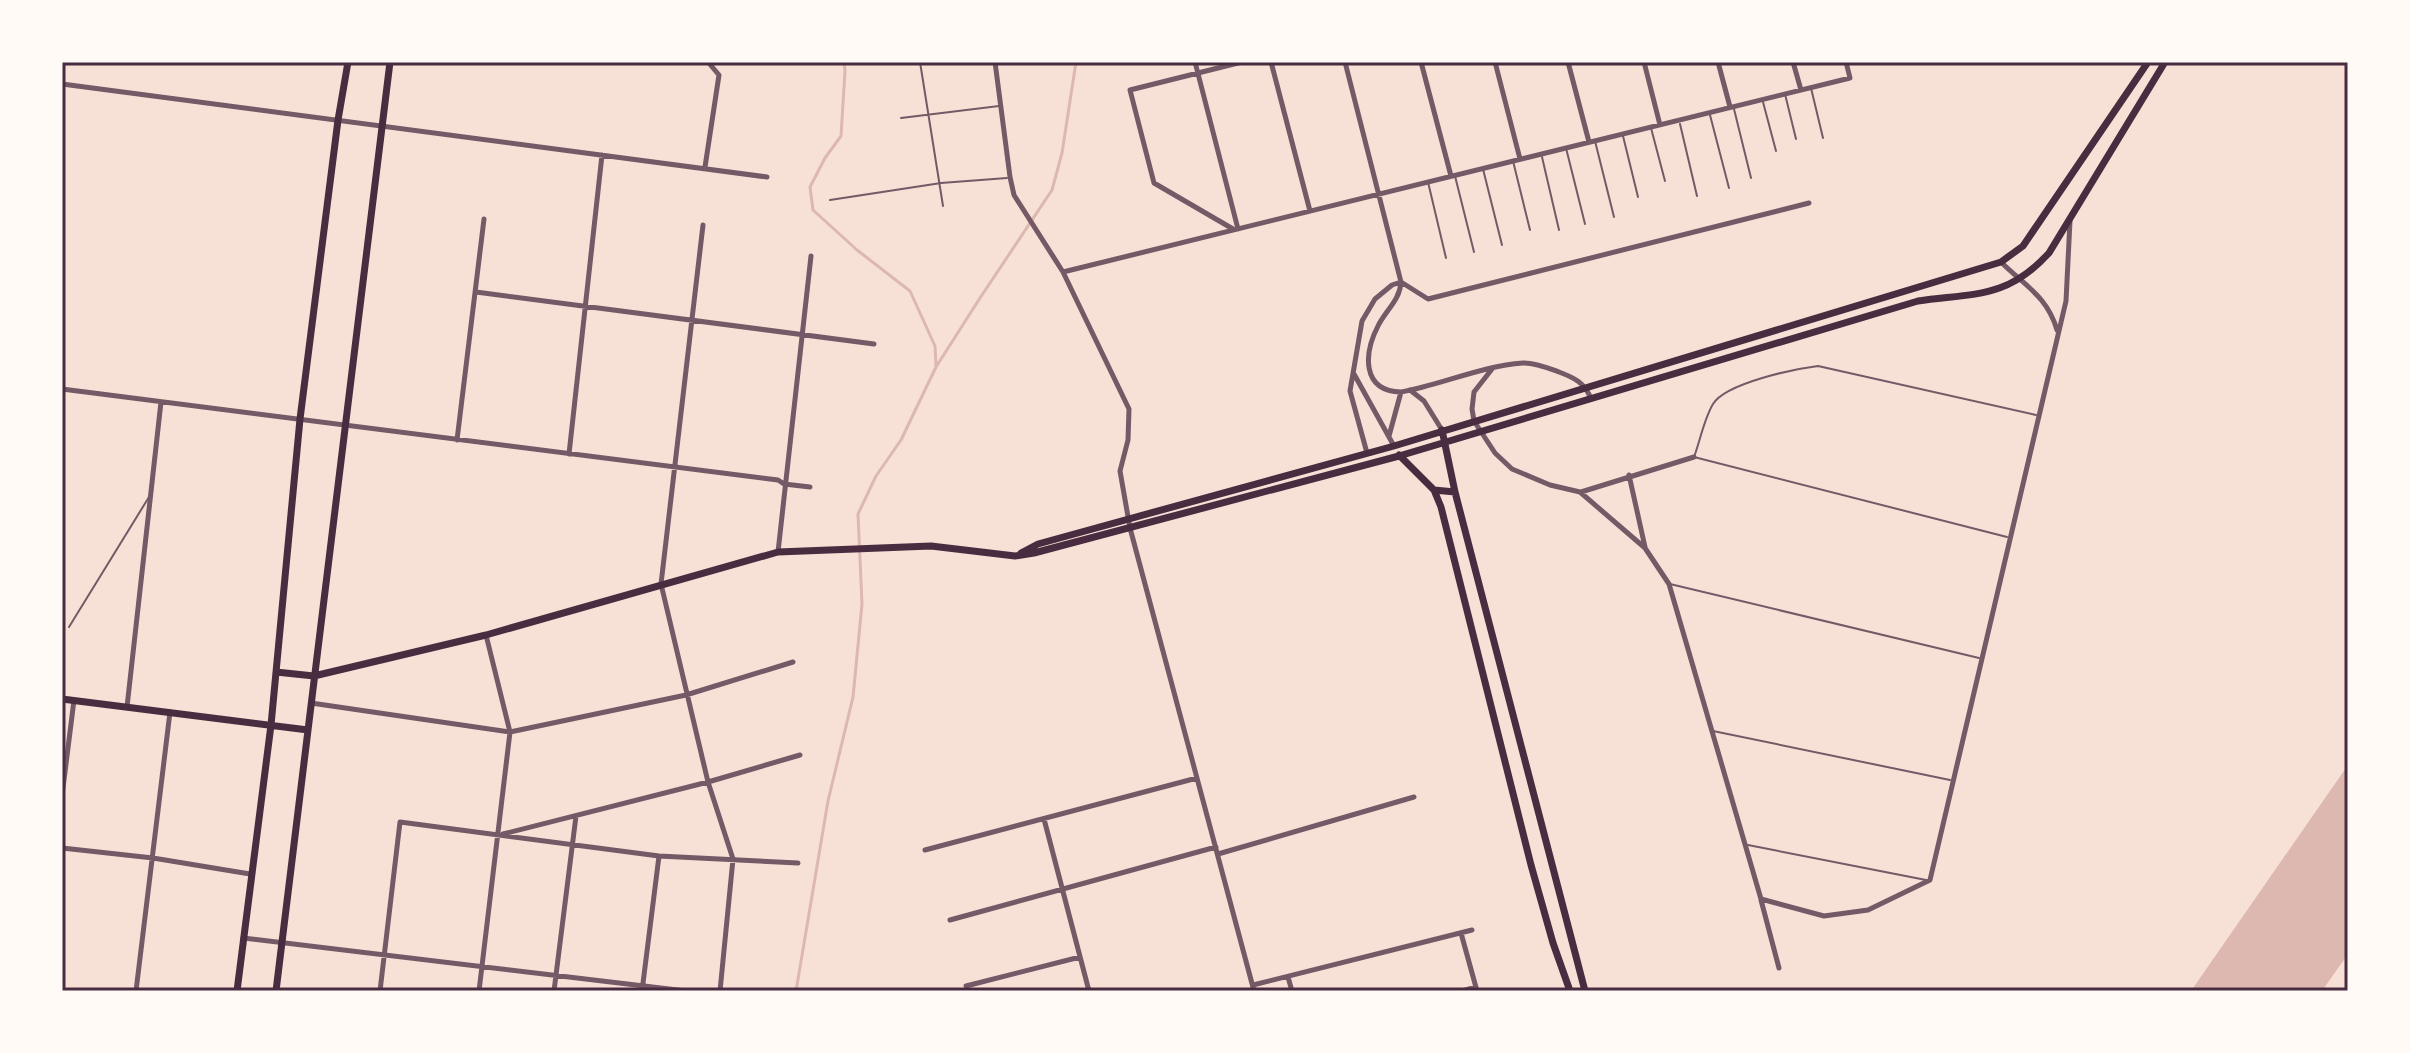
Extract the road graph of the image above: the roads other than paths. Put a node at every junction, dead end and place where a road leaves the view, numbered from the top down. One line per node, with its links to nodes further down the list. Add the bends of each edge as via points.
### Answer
1 (348, 62): 30 (main road)
2 (390, 62): 33 (main road)
3 (708, 62): 45 (street, via 719,75)
4 (920, 62): 27 (lane)
5 (995, 62): 25 (street)
6 (1195, 62): 19 (street)
7 (1242, 62): 19 (street)
8 (1271, 62): 61 (street)
9 (1345, 62): 55 (street)
10 (1421, 62): 47 (street)
11 (1495, 62): 43 (street)
12 (1568, 62): 38 (street)
13 (1644, 62): 32 (street)
14 (1718, 62): 26 (street)
15 (1793, 62): 22 (street)
16 (1846, 62): 21 (street, via 1850,78)
17 (2148, 62): 74 (main road, via 2023,246)
18 (2165, 62): 62 (main road)
19 (1198, 73): 67 (street); 67 (street, via 1130,90 1154,183)
20 (62, 84): 30 (street)
21 (1811, 88): 22 (street); 36 (lane)
22 (1801, 90): 23 (street)
23 (1785, 94): 24 (street); 37 (lane)
24 (1762, 100): 26 (street); 40 (lane)
25 (1000, 106): 27 (lane); 49 (street)
26 (1732, 107): 28 (street); 50 (lane)
27 (930, 113): 29 (lane); 53 (lane)
28 (1709, 113): 31 (street); 54 (lane)
29 (901, 118)
30 (338, 120): 33 (street); 93 (main road)
31 (1679, 120): 32 (street); 56 (lane)
32 (1660, 125): 34 (street)
33 (382, 126): 42 (street); 95 (main road)
34 (1651, 127): 35 (street); 51 (lane)
35 (1622, 134): 38 (street); 57 (lane)
36 (1823, 138)
37 (1796, 139)
38 (1592, 142): 39 (street); 63 (lane)
39 (1566, 148): 41 (street); 65 (lane)
40 (1776, 151)
41 (1541, 154): 43 (street); 69 (lane)
42 (602, 155): 45 (street); 79 (street)
43 (1520, 159): 44 (street)
44 (1513, 161): 46 (street); 68 (lane)
45 (705, 167): 48 (street)
46 (1483, 168): 47 (street); 70 (lane)
47 (1453, 176): 52 (street); 71 (lane)
48 (767, 177)
49 (1010, 177): 53 (lane); 75 (street, via 1014,195)
50 (1751, 178)
51 (1665, 181)
52 (1428, 182): 55 (street); 73 (lane)
53 (941, 183): 58 (lane); 60 (lane)
54 (1729, 188)
55 (1378, 194): 61 (street); 77 (street)
56 (1697, 196)
57 (1638, 197)
58 (830, 200)
59 (1809, 203): 77 (street, via 1428,299)
60 (943, 206)
61 (1310, 211): 67 (street)
62 (2069, 216): 76 (main road, via 2049,253); 81 (street, via 2066,301)
63 (1614, 217)
64 (484, 219): 78 (street)
65 (1585, 224)
66 (703, 225): 80 (street)
67 (1236, 229): 75 (street)
68 (1530, 230)
69 (1559, 230)
70 (1502, 245)
71 (1474, 252)
72 (811, 256): 82 (street)
73 (1446, 258)
74 (2001, 262): 76 (street); 86 (main road)
75 (1063, 272): 114 (street, via 1129,409 1120,471)
76 (2019, 280): 81 (street, via 2038,294); 90 (main road, via 1992,292 1918,301)
77 (1401, 282): 85 (street, via 1375,299 1362,321); 89 (street, via 1400,294 1373,336 1369,369 1379,387)
78 (476, 292): 79 (street); 99 (street)
79 (585, 307): 80 (street); 103 (street)
80 (692, 320): 82 (street); 106 (street)
81 (2057, 331): 92 (street)
82 (801, 334): 83 (street); 108 (street)
83 (874, 344)
84 (1492, 369): 86 (street, via 1536,364); 88 (street); 94 (street, via 1474,392)
85 (1353, 373): 98 (street); 102 (street, via 1350,391)
86 (1587, 388): 90 (street); 94 (main road)
87 (62, 389): 91 (street)
88 (1410, 390): 89 (street); 96 (street, via 1424,401)
89 (1401, 392): 98 (street)
90 (1591, 399): 97 (main road)
91 (161, 401): 93 (street); 113 (street)
92 (2037, 415): 105 (lane, via 1818,366 1799,368 1727,390 1714,403); 116 (street)
93 (300, 419): 95 (street); 126 (main road)
94 (1474, 421): 96 (main road); 97 (street)
95 (345, 426): 99 (street); 127 (main road)
96 (1442, 430): 100 (main road); 101 (main road)
97 (1481, 431): 100 (main road); 112 (street, via 1512,469)
98 (1389, 436): 101 (street)
99 (457, 440): 103 (street)
100 (1444, 442): 104 (main road); 111 (main road)
101 (1394, 446): 102 (main road); 104 (main road)
102 (1367, 453): 114 (main road)
103 (569, 454): 106 (street)
104 (1399, 456): 110 (main road); 115 (main road)
105 (1694, 457): 107 (street); 116 (lane)
106 (675, 468): 108 (street); 120 (street)
107 (1629, 475): 112 (street); 117 (street)
108 (784, 484): 109 (street); 118 (street)
109 (810, 487)
110 (1434, 490): 111 (main road); 139 (main road)
111 (1455, 492): 138 (main road)
112 (1580, 492): 117 (street)
113 (151, 493): 122 (lane); 132 (street)
114 (1129, 517): 115 (street); 119 (main road)
115 (1130, 528): 119 (main road); 141 (street)
116 (2010, 538): 124 (street)
117 (1645, 548): 121 (street)
118 (778, 552): 119 (main road, via 931,546); 120 (main road)
119 (1015, 556)
120 (661, 584): 123 (main road); 128 (street)
121 (1669, 584): 124 (lane); 136 (street)
122 (69, 627)
123 (486, 635): 127 (main road); 137 (street)
124 (1982, 659): 142 (street)
125 (793, 662): 128 (street)
126 (276, 672): 127 (main road); 134 (main road)
127 (314, 676): 131 (main road)
128 (686, 695): 137 (street); 143 (street)
129 (62, 699): 130 (main road)
130 (74, 700): 132 (main road); 144 (street)
131 (311, 703): 135 (main road); 137 (street)
132 (127, 707): 133 (main road)
133 (170, 712): 134 (main road); 155 (street)
134 (271, 725): 135 (main road); 158 (main road)
135 (308, 730): 167 (main road)
136 (1712, 731): 142 (lane); 150 (street)
137 (510, 732): 148 (street)
138 (1518, 732): 139 (main road); 165 (main road)
139 (1499, 736): 168 (main road)
140 (800, 755): 143 (street)
141 (1197, 778): 147 (street); 153 (street)
142 (1952, 781): 159 (street)
143 (708, 782): 146 (street); 156 (street)
144 (62, 796)
145 (1414, 797): 153 (street)
146 (576, 816): 148 (street); 149 (street)
147 (1044, 819): 152 (street); 160 (street)
148 (497, 836): 149 (street); 169 (street, via 400,822); 171 (street)
149 (573, 845): 154 (street); 173 (street)
150 (1747, 845): 159 (lane); 161 (street)
151 (62, 848): 155 (street)
152 (925, 850)
153 (1217, 850): 160 (street); 177 (street)
154 (659, 856): 156 (street); 176 (street)
155 (153, 858): 158 (street); 179 (street)
156 (733, 859): 157 (street); 186 (street)
157 (798, 863)
158 (250, 874): 166 (main road)
159 (1930, 880): 161 (street, via 1868,910 1824,916)
160 (1062, 890): 162 (street); 170 (street)
161 (1761, 899): 172 (street)
162 (950, 920)
163 (1472, 930): 164 (street)
164 (1461, 933): 174 (street); 178 (street)
165 (1571, 937): 168 (main road); 191 (main road)
166 (243, 938): 167 (street); 180 (main road)
167 (283, 943): 169 (street); 181 (main road)
168 (1553, 943): 190 (main road)
169 (385, 955): 171 (street); 182 (street)
170 (1080, 957): 175 (street); 187 (street)
171 (482, 967): 173 (street); 183 (street)
172 (1779, 968)
173 (556, 975): 176 (street); 184 (street)
174 (1288, 977): 177 (street); 188 (street)
175 (966, 986)
176 (642, 988): 185 (street)
177 (1253, 988)
178 (1477, 989): 189 (street)
179 (136, 991)
180 (237, 991)
181 (276, 991)
182 (380, 991)
183 (479, 991)
184 (554, 991)
185 (686, 991)
186 (720, 991)
187 (1089, 991)
188 (1292, 991)
189 (1462, 991)
190 (1570, 991)
191 (1585, 991)

